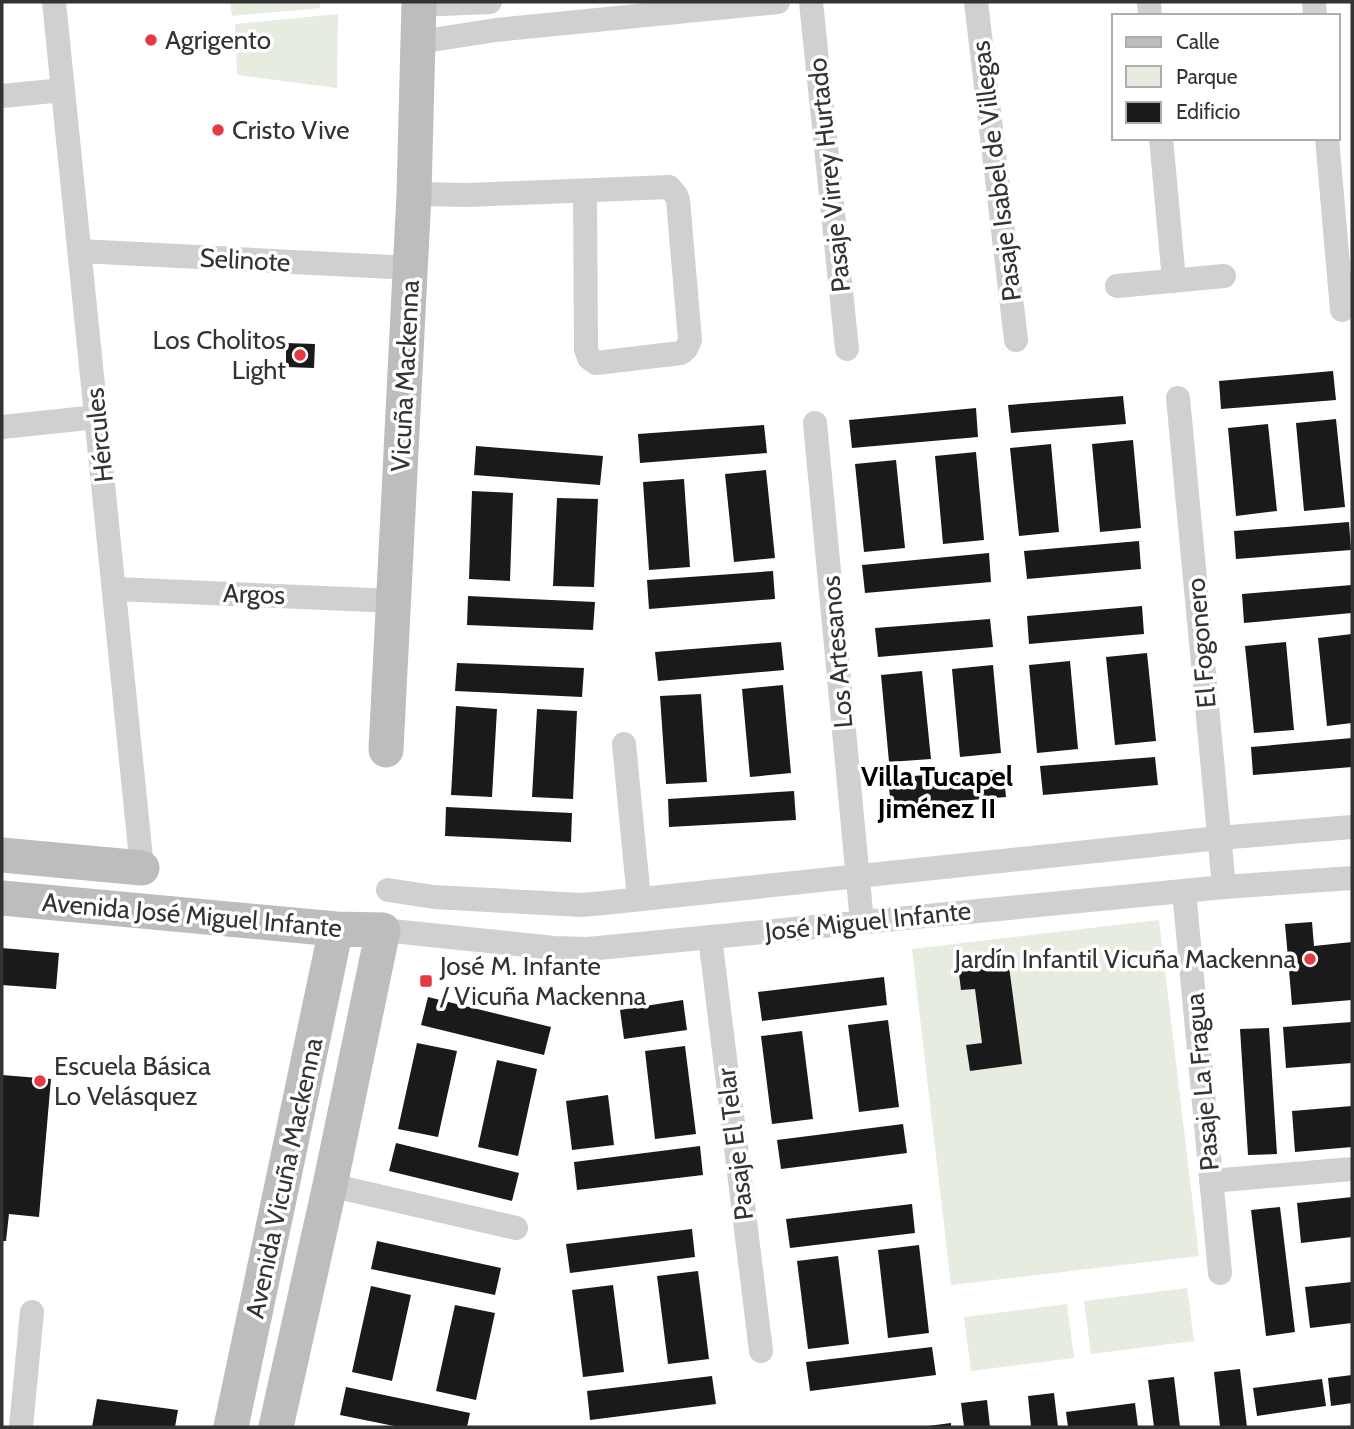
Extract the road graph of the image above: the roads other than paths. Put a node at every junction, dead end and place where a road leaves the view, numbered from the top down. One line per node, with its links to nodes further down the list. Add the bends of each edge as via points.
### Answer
1 (54, 2): 8 (street, Hércules)
2 (489, 2): 6 (street)
3 (778, 2): 7 (street)
4 (811, 2): 21 (street, Pasaje Virrey Hurtado)
5 (976, 2): 20 (street, Pasaje Isabel de Villegas)
6 (419, 3): 7 (main road, Vicuña Mackenna)
7 (419, 42): 13 (main road, Vicuña Mackenna)
8 (63, 90): 9 (street); 14 (street, Hércules)
9 (2, 96)
10 (1161, 140): 17 (street)
11 (1327, 140): 19 (street)
12 (584, 191): 12 (street, via 664,186 676,195 690,340 681,354 596,363 589,358); 13 (street)
13 (414, 194): 15 (main road, Vicuña Mackenna)
14 (79, 251): 15 (street, Selinote); 23 (street, Hércules)
15 (411, 268): 27 (main road, Vicuña Mackenna)
16 (1224, 276): 17 (street)
17 (1174, 281): 18 (street)
18 (1116, 286)
19 (1342, 310)
20 (1016, 340)
21 (847, 349)
22 (1178, 398): 31 (street, El Fogonero)
23 (97, 416): 25 (street); 26 (street, Hércules)
24 (816, 423): 34 (street, Los Artesanos)
25 (2, 427)
26 (115, 589): 27 (street, Argos); 33 (street, Hércules)
27 (394, 601): 29 (main road, Vicuña Mackenna)
28 (624, 744): 40 (street)
29 (386, 750)
30 (1352, 827): 31 (street, José Miguel Infante)
31 (1219, 838): 34 (street, José Miguel Infante); 36 (street, El Fogonero)
32 (2, 855): 33 (main road, Avenida José Miguel Infante)
33 (142, 868)
34 (858, 876): 40 (street, José Miguel Infante); 41 (street, Los Artesanos)
35 (1352, 877): 36 (street, José Miguel Infante)
36 (1224, 887): 38 (street, José Miguel Infante)
37 (388, 890): 40 (street, José Miguel Infante, via 581,905)
38 (1184, 891): 41 (street, José Miguel Infante); 47 (street, Pasaje La Fragua)
39 (2, 898): 42 (main road, Avenida José Miguel Infante)
40 (639, 900)
41 (862, 922): 44 (street, José Miguel Infante)
42 (336, 929): 43 (main road, Avenida José Miguel Infante); 45 (main road, Avenida Vicuña Mackenna)
43 (383, 930): 44 (street, José Miguel Infante, via 576,948); 48 (main road, Avenida Vicuña Mackenna)
44 (710, 937): 53 (street, Pasaje El Telar)
45 (292, 1139): 49 (main road); 55 (main road, Avenida Vicuña Mackenna)
46 (1352, 1169): 47 (street)
47 (1211, 1181): 51 (street, Pasaje La Fragua)
48 (330, 1185): 49 (main road, Avenida Vicuña Mackenna); 50 (street)
49 (322, 1219): 56 (main road, Avenida Vicuña Mackenna)
50 (516, 1228)
51 (1220, 1273)
52 (32, 1312): 54 (street)
53 (761, 1351)
54 (21, 1427)
55 (231, 1427)
56 (276, 1427)

